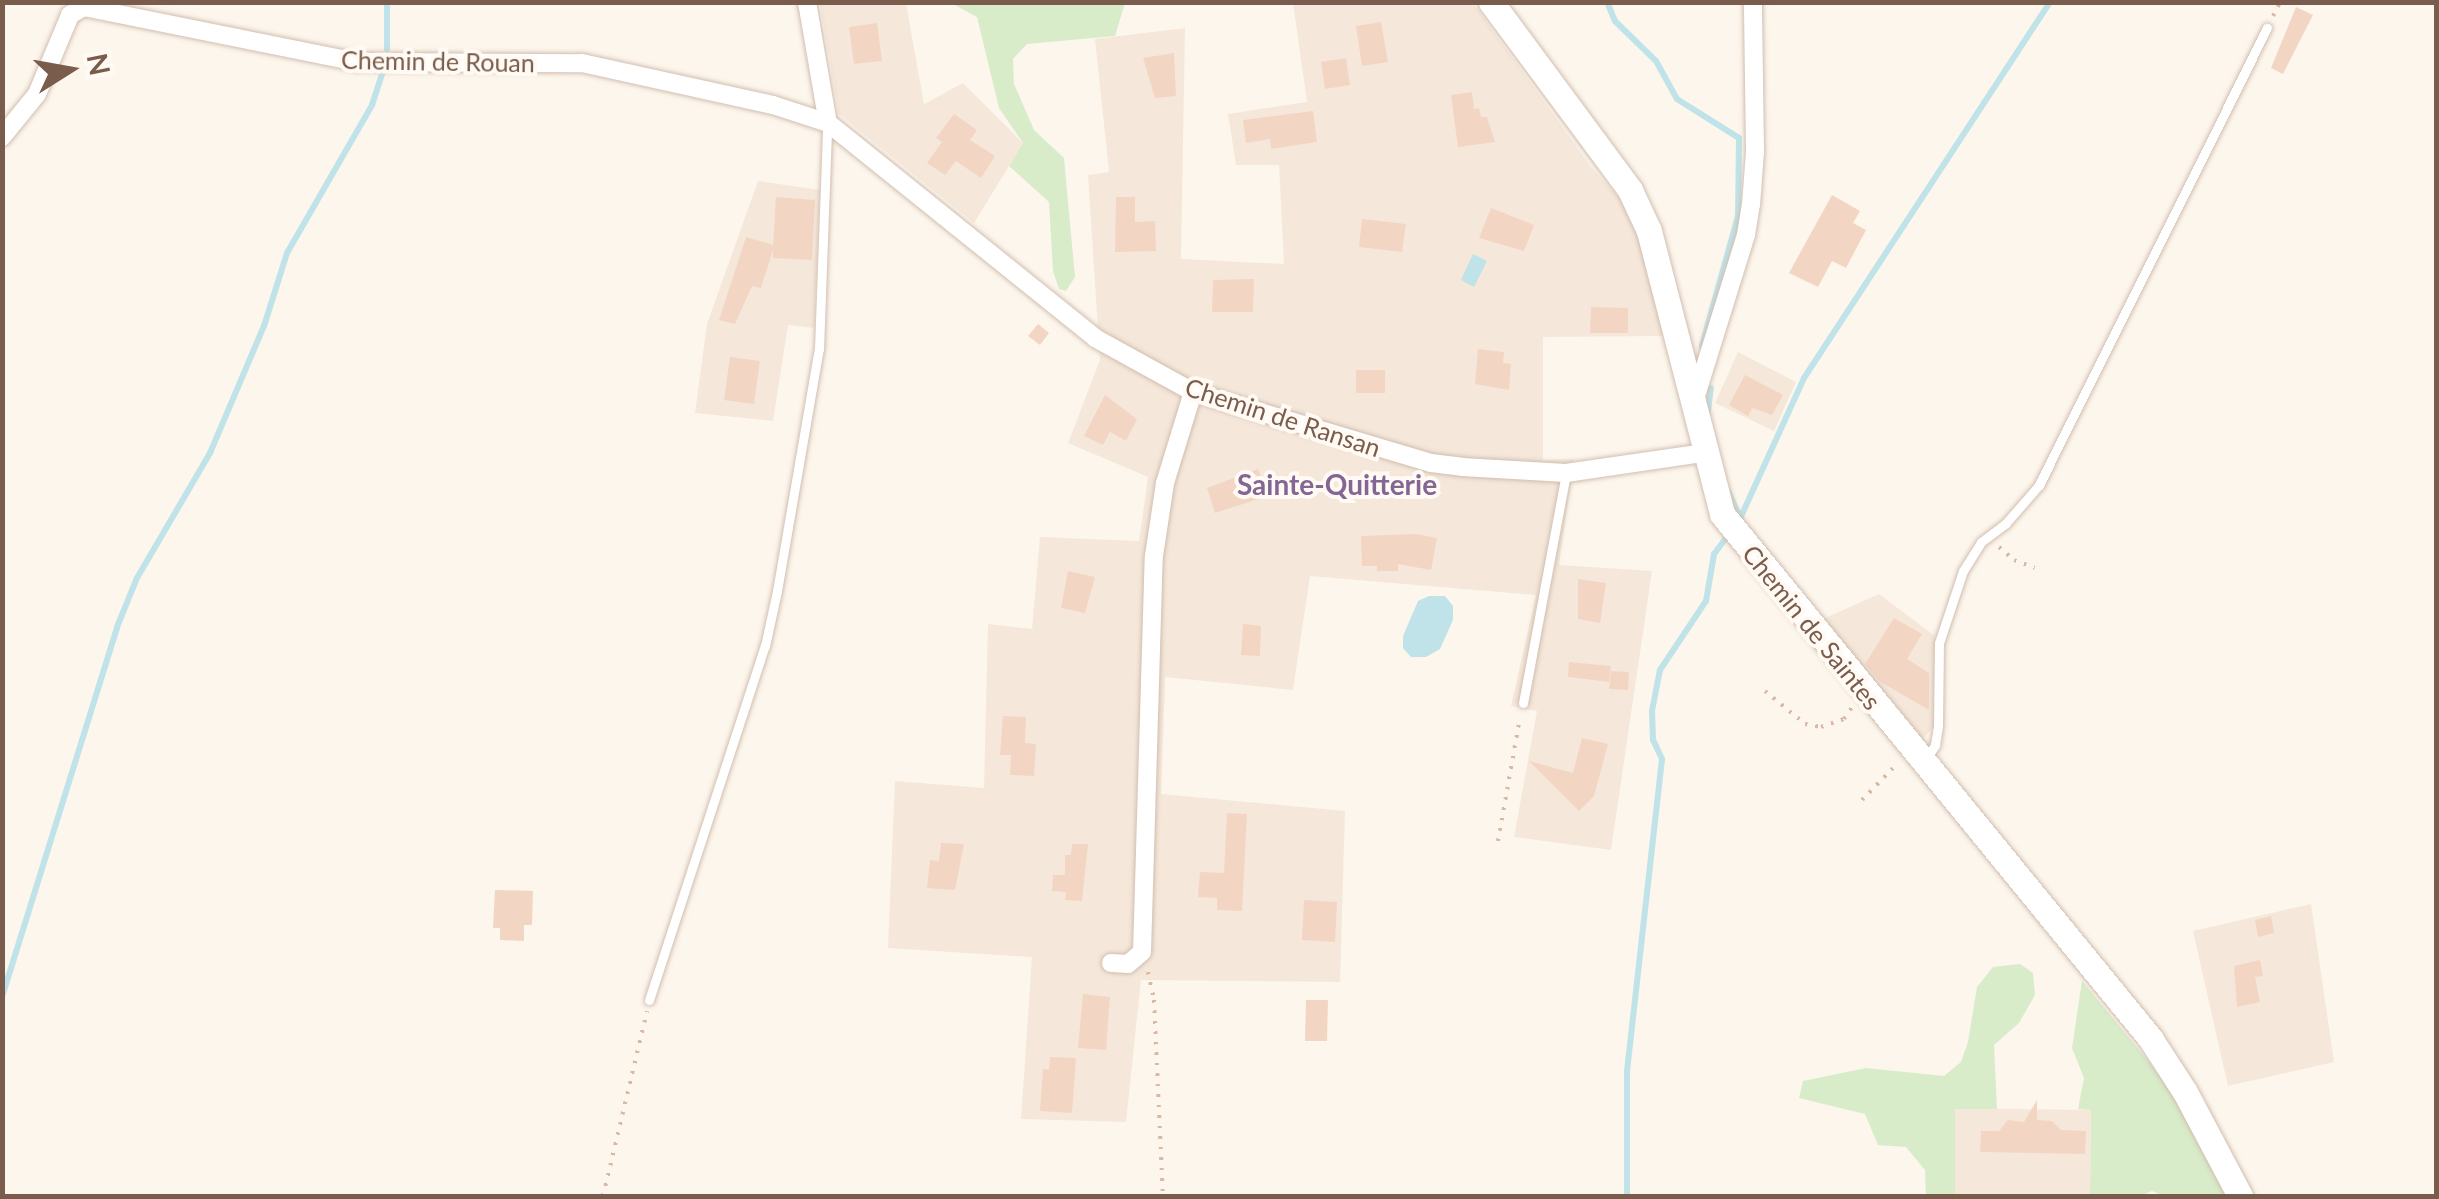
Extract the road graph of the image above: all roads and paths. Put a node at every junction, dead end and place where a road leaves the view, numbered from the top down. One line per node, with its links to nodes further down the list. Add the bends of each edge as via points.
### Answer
1 (807, 2): 5 (street)
2 (1491, 2): 8 (street, Chemin de Saintes, via 1630,190 1649,231)
3 (1753, 2): 8 (street, via 1755,152 1746,235)
4 (2267, 28): 11 (lane, via 2058,451 2025,505)
5 (828, 123): 6 (street, Chemin de Rouan, via 582,62 356,62 84,7 70,14 37,94); 7 (street, Chemin de Ransan, via 1095,338); 21 (lane, via 819,350 778,591 766,646)
6 (2, 137)
7 (1193, 392): 10 (street, Chemin de Ransan, via 1431,464); 19 (street, via 1165,483 1154,556 1142,952 1128,964)
8 (1693, 408): 9 (street, Chemin de Saintes)
9 (1704, 453): 10 (street, Chemin de Ransan); 14 (street, Chemin de Saintes, via 1722,514)
10 (1566, 474): 15 (lane)
11 (1991, 534): 12 (path, via 2003,552); 16 (lane, via 1963,571 1939,643 1936,735)
12 (2034, 568)
13 (1765, 690): 14 (path, via 1792,716 1821,726 1844,719)
14 (1863, 690): 16 (street, Chemin de Saintes)
15 (1523, 704): 18 (path)
16 (1917, 756): 17 (path); 24 (street, Chemin de Saintes, via 2150,1038)
17 (1862, 800)
18 (1498, 841)
19 (1111, 963)
20 (1146, 967): 23 (path, via 1154,1000)
21 (649, 1000): 22 (path)
22 (603, 1196)
23 (1163, 1196)
24 (2240, 1196)

